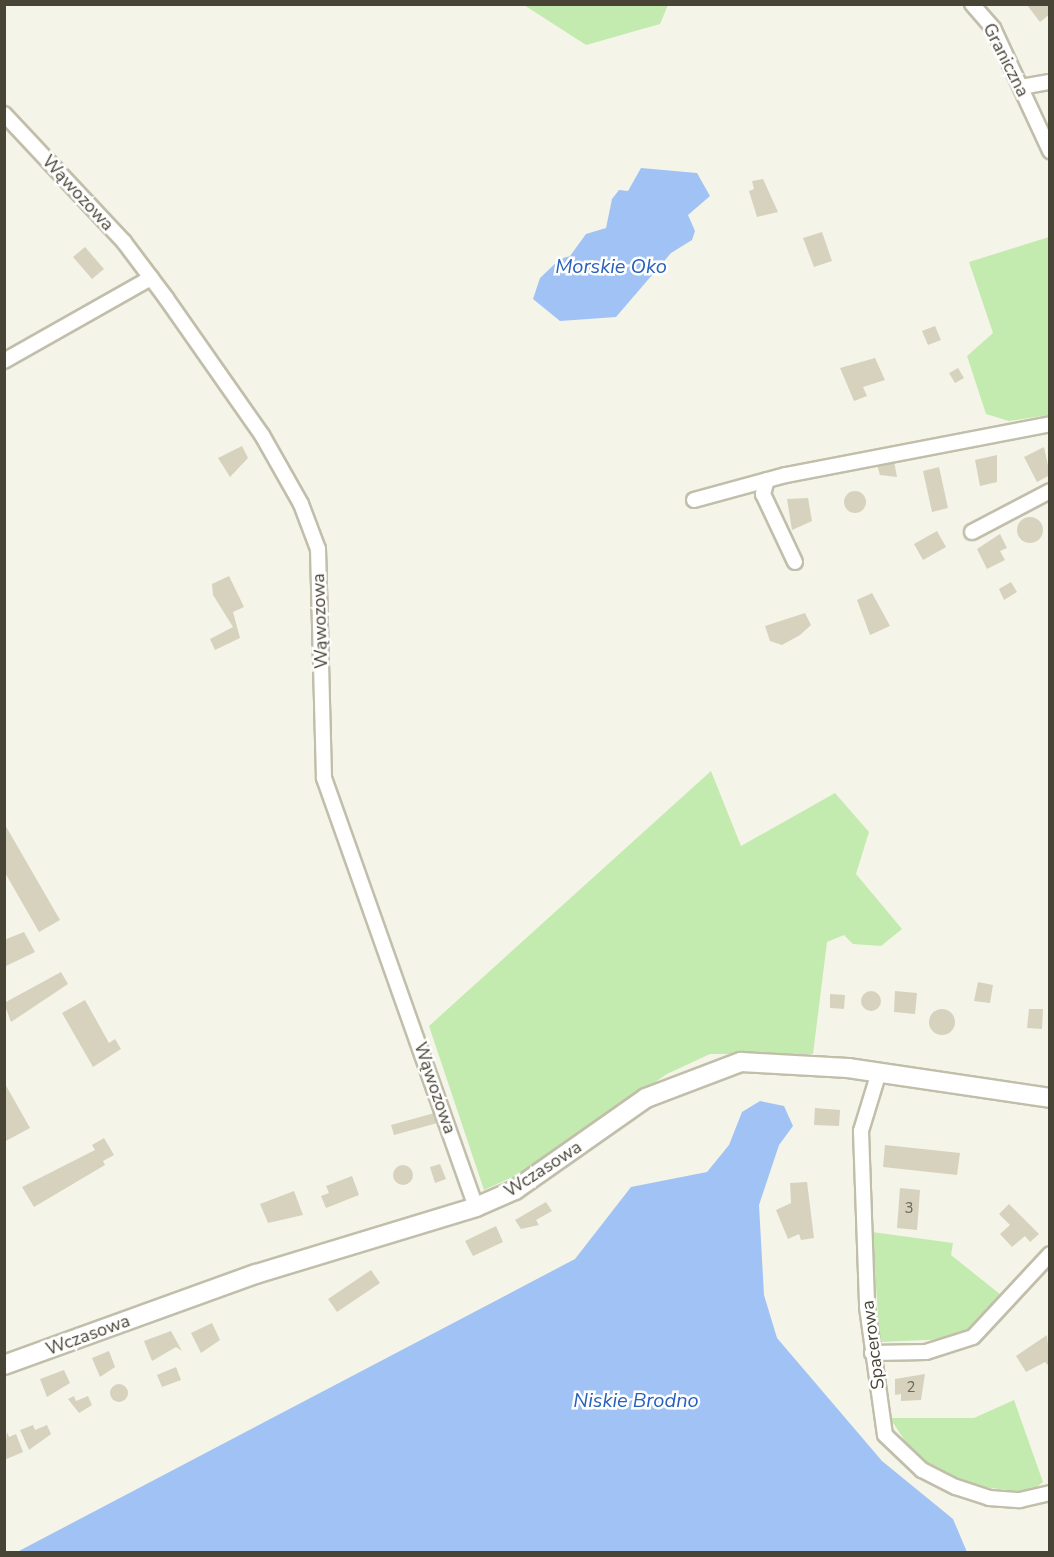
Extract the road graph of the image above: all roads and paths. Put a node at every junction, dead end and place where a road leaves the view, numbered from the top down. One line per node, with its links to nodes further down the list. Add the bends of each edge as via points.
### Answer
1 (972, 4): 3 (street, Graniczna, via 993,28)
2 (1050, 82): 3 (street)
3 (1021, 87): 5 (street, Graniczna)
4 (4, 114): 6 (street, Wąwozowa)
5 (1050, 151)
6 (152, 278): 7 (street); 16 (street, Wąwozowa, via 262,435 301,504 318,549 324,778)
7 (4, 361)
8 (1050, 424): 9 (street)
9 (767, 480): 11 (street); 13 (street, via 763,494)
10 (1050, 491): 12 (street)
11 (694, 500)
12 (972, 531)
13 (795, 562)
14 (879, 1072): 15 (street, Wczasowa); 16 (street, Wczasowa, via 741,1062 678,1081 646,1098 515,1190); 18 (street, Spacerowa, via 861,1131)
15 (1050, 1098)
16 (476, 1207): 19 (street, Wczasowa, via 256,1274)
17 (1050, 1254): 18 (street, via 974,1337 926,1352)
18 (872, 1353): 20 (street, Spacerowa, via 885,1435 922,1470 988,1498 1020,1500)
19 (4, 1365)
20 (1050, 1493)

